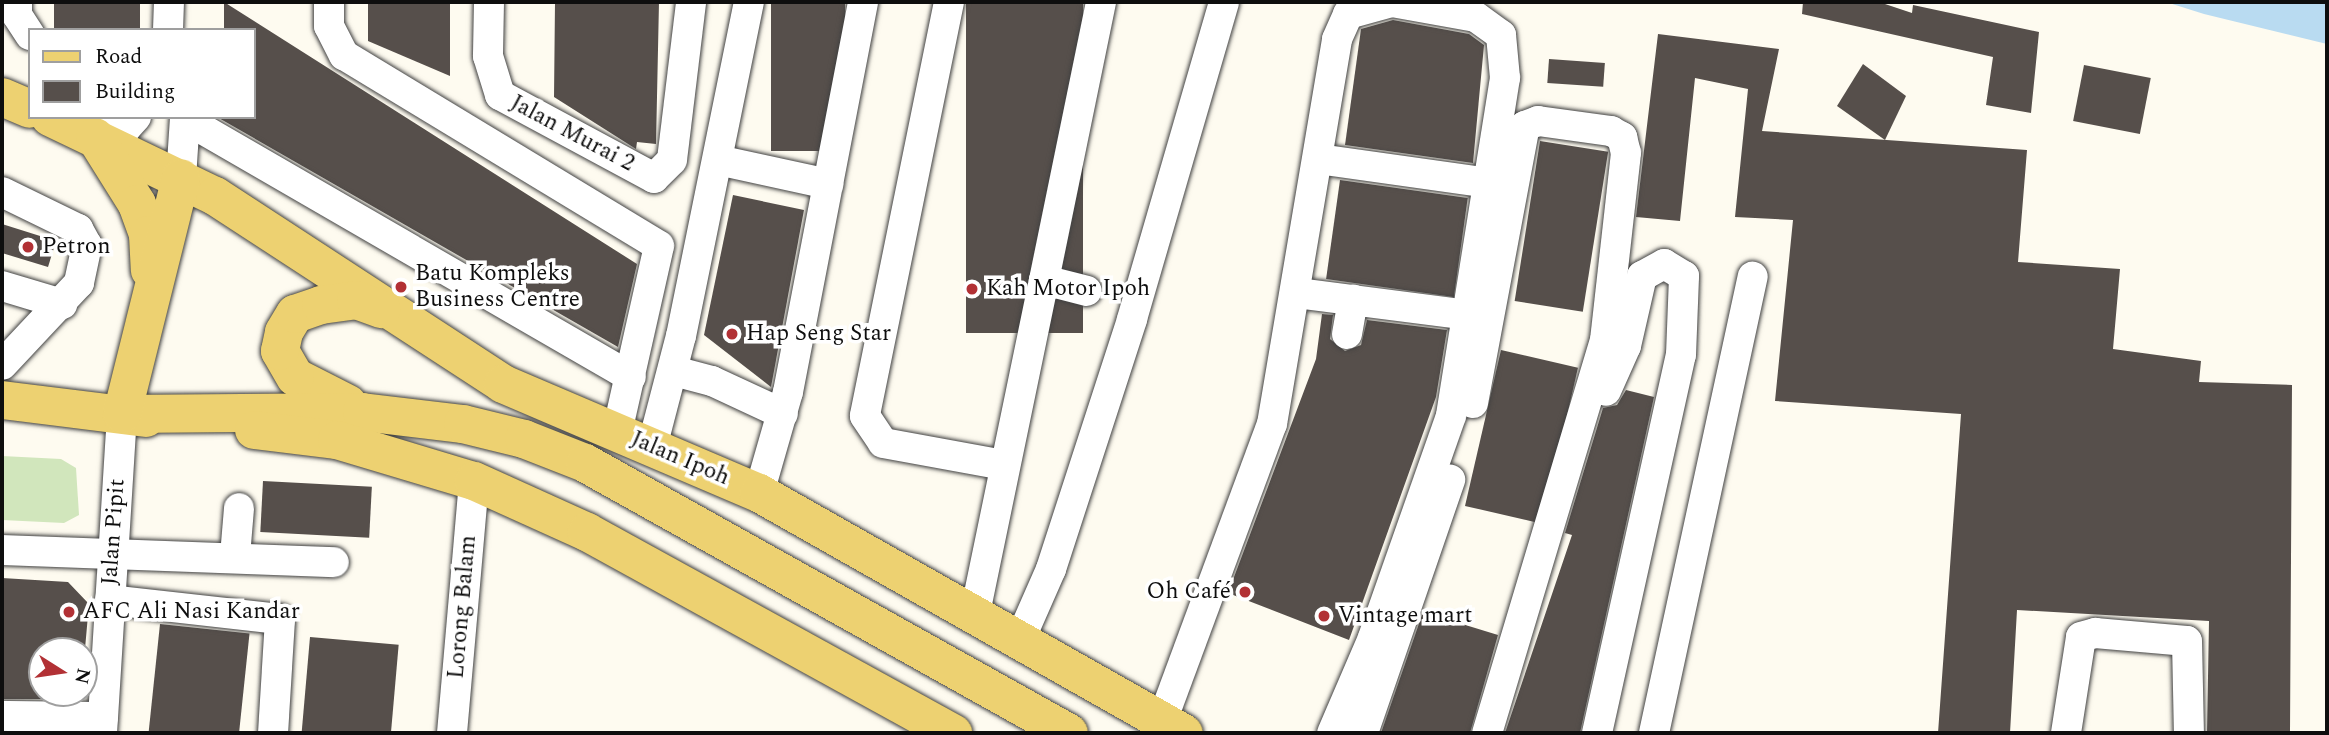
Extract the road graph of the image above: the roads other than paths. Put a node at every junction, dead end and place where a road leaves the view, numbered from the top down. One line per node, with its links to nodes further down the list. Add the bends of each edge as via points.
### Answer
1 (17, 2): 12 (street, via 17,15)
2 (169, 2): 11 (street)
3 (329, 2): 39 (street, via 328,26 351,61 659,246)
4 (489, 2): 5 (street, Jalan Murai 2, via 488,56 500,95 654,178 672,160)
5 (691, 2)
6 (749, 2): 21 (street)
7 (863, 2): 24 (street)
8 (949, 2): 46 (street, via 865,416 883,443)
9 (1101, 2): 27 (street)
10 (1224, 2): 56 (street, via 1128,333 1051,569)
11 (168, 28)
12 (28, 32)
13 (2, 97): 14 (main road)
14 (28, 108)
15 (55, 119): 19 (main road, Jalan Ipoh)
16 (134, 119): 19 (street, via 127,128)
17 (185, 119): 22 (street)
18 (187, 119): 39 (street)
19 (94, 136): 22 (main road, Jalan Ipoh); 30 (main road, via 137,204 148,235)
20 (1318, 159): 23 (street); 23 (street, via 1337,39 1348,14 1392,2 1476,17 1501,35 1505,78); 31 (street)
21 (718, 160): 24 (street); 38 (street)
22 (181, 178): 30 (main road); 34 (main road, Jalan Ipoh)
23 (1489, 183): 35 (street)
24 (828, 184): 43 (street)
25 (2, 192): 33 (street, via 78,229 86,258 79,283)
26 (1753, 276): 69 (street)
27 (1044, 280): 29 (street); 46 (street)
28 (2, 286): 33 (street)
29 (1087, 290)
30 (151, 292): 41 (main road)
31 (1297, 293): 32 (street); 59 (street, via 1272,424 1180,672)
32 (1353, 300): 35 (street); 36 (street)
33 (62, 304): 37 (street)
34 (390, 312): 42 (main road, via 356,300 295,314 280,351 310,389); 44 (main road, Jalan Ipoh, via 503,384)
35 (1468, 315): 64 (street, via 1451,416 1373,638)
36 (1347, 334)
37 (2, 365)
38 (674, 370): 43 (street); 45 (street)
39 (631, 377): 44 (street)
40 (2, 400): 41 (main road)
41 (122, 414): 42 (main road, Jalan Ipoh, via 283,408); 47 (main road, via 337,440); 51 (street, Jalan Pipit)
42 (376, 414): 63 (main road, Jalan Ipoh, via 463,424 585,463)
43 (783, 414): 48 (street)
44 (617, 432): 45 (main road, Jalan Ipoh)
45 (652, 447): 48 (main road, Jalan Ipoh)
46 (1004, 465): 55 (street)
47 (474, 481): 61 (street, Lorong Balam); 62 (main road, via 587,531)
48 (759, 493): 55 (main road, Jalan Ipoh)
49 (239, 509): 52 (street)
50 (2, 550): 51 (street)
51 (112, 551): 52 (street); 54 (street, Jalan Pipit)
52 (236, 556): 53 (street)
53 (334, 562)
54 (110, 600): 58 (street, Jalan Pipit); 60 (street, via 281,619)
55 (974, 618): 56 (main road, Jalan Ipoh)
56 (1019, 642): 59 (main road, Jalan Ipoh)
57 (2, 716): 58 (street)
58 (102, 725)
59 (1173, 727)
60 (273, 733)
61 (452, 733)
62 (953, 733)
63 (1069, 733)
64 (1332, 733)
65 (1363, 733): 66 (street, via 1469,424 1517,145 1525,126 1538,121 1611,131 1622,137 1626,153 1605,340)
66 (1487, 733)
67 (1499, 733): 68 (street, via 1608,386 1626,346 1642,276 1664,264 1685,276 1681,355)
68 (1597, 733)
69 (1654, 733)
70 (2066, 733): 71 (street, via 2079,645 2095,633 2187,641)
71 (2189, 733)

